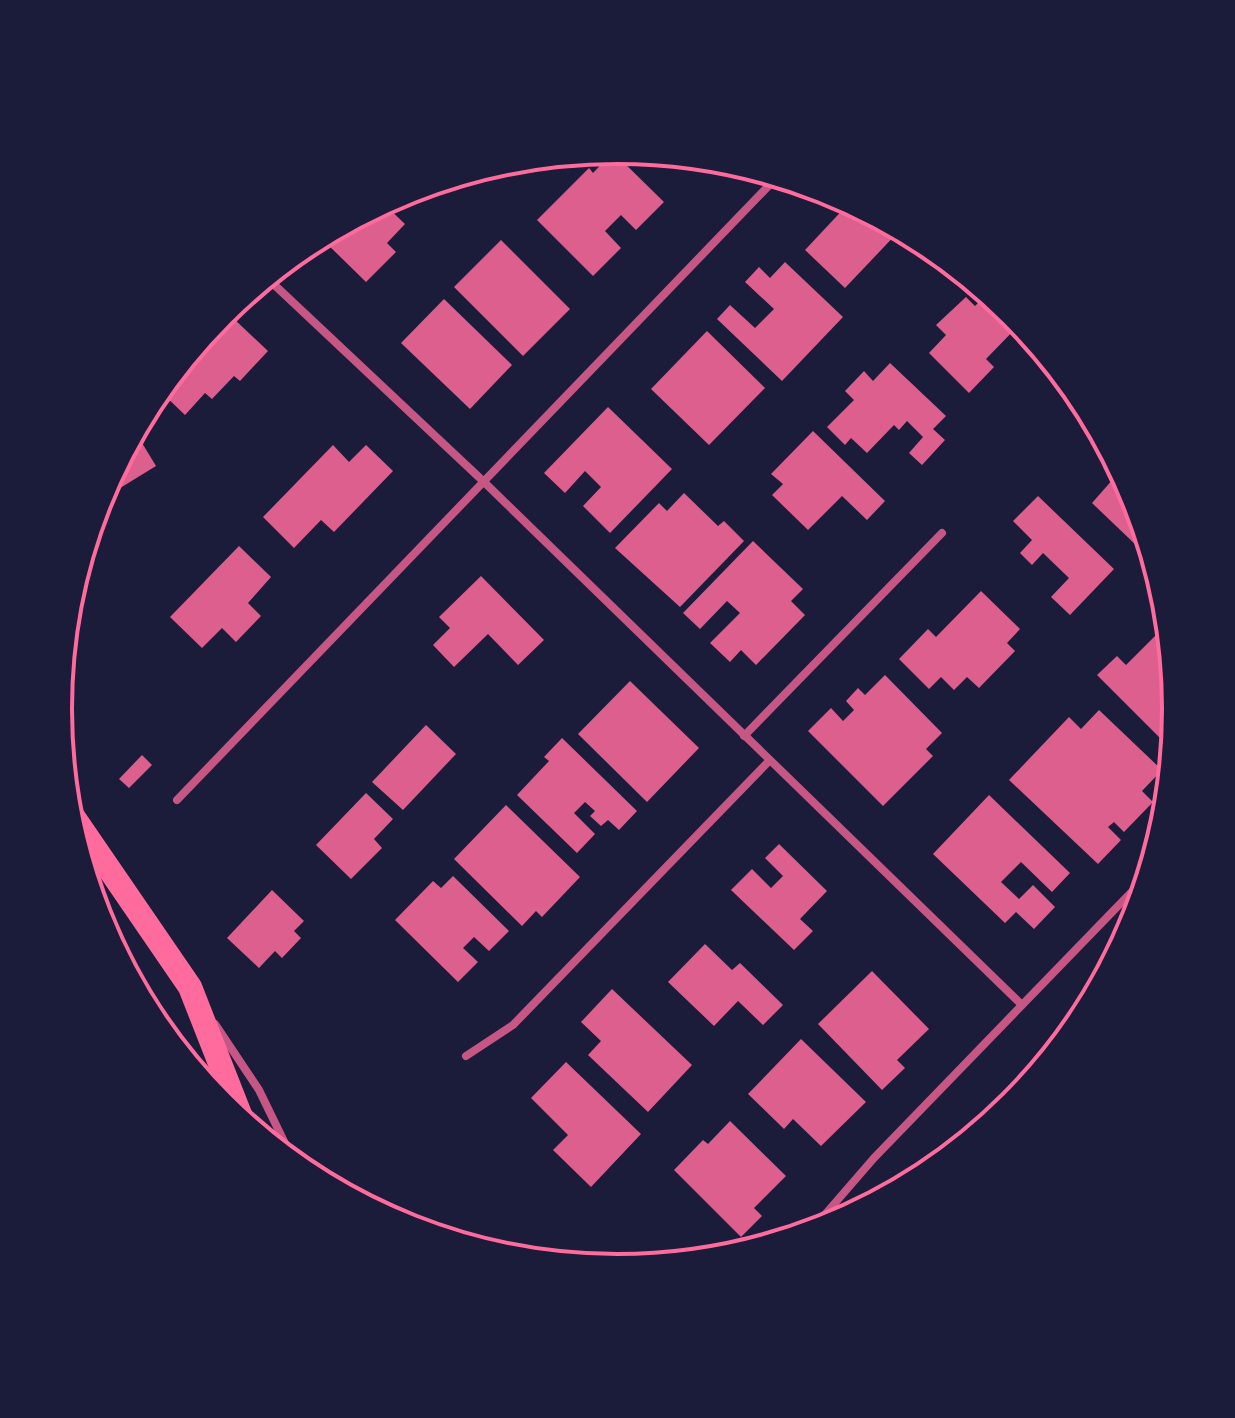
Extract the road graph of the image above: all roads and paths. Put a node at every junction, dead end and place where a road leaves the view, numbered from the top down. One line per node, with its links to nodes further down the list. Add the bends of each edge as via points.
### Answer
1 (769, 185): 3 (street)
2 (274, 285): 3 (street)
3 (483, 481): 5 (street); 7 (street)
4 (942, 533): 5 (street)
5 (744, 736): 6 (street)
6 (769, 761): 11 (street); 12 (street, via 513,1025)
7 (177, 800)
8 (88, 838): 10 (highway)
9 (1131, 893): 11 (street)
10 (190, 987): 13 (highway); 14 (street, via 259,1090)
11 (1022, 1005): 15 (street)
12 (466, 1056)
13 (233, 1096)
14 (284, 1141)
15 (827, 1213)

